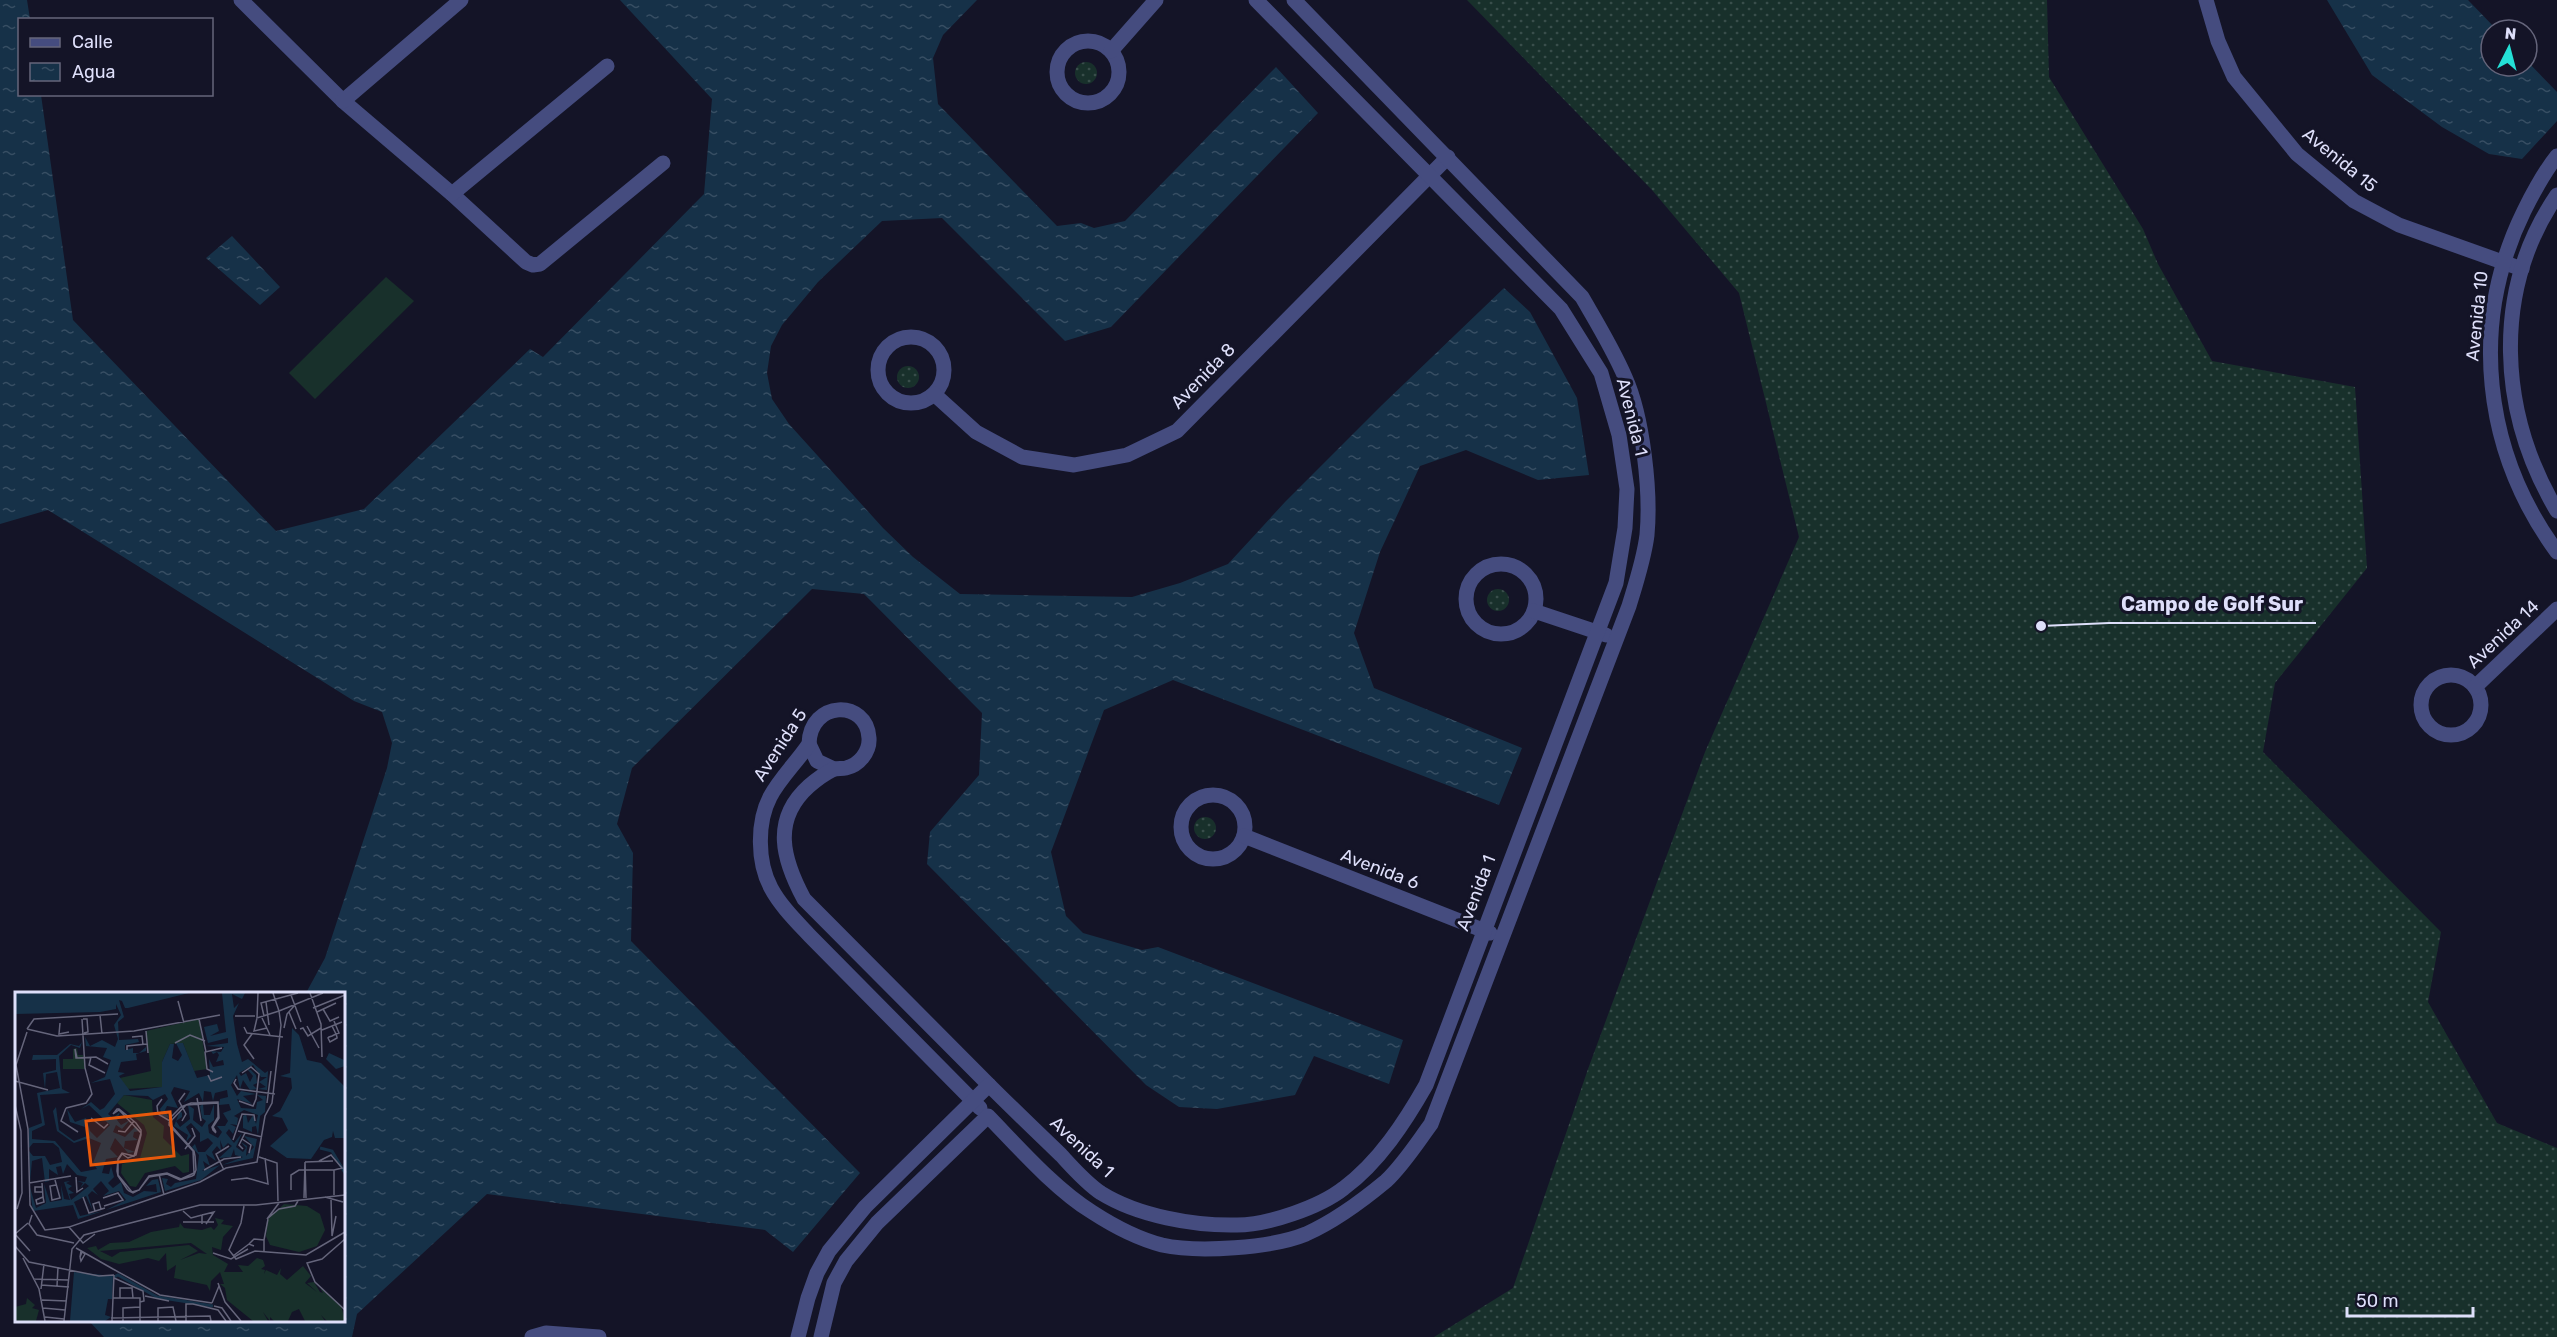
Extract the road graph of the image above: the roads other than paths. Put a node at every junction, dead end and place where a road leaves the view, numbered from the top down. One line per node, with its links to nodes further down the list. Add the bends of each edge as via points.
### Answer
1 (241, 0): 11 (street)
2 (461, 0): 11 (street)
3 (1156, 0): 9 (street)
4 (1256, 0): 8 (street, Avenida 1)
5 (1294, 0): 7 (street, Avenida 1)
6 (2206, 0): 18 (street, Avenida 15, via 2234,77 2297,154 2354,201 2399,225)
7 (1316, 23): 8 (street); 12 (street, Avenida 1)
8 (1296, 41): 15 (street, Avenida 1)
9 (1111, 51): 9 (street, via 1087,41 1063,53 1056,69 1065,94 1090,104 1107,98 1120,75)
10 (607, 66): 16 (street)
11 (344, 101): 16 (street)
12 (1448, 157): 15 (street, Avenida 8); 20 (street, Avenida 1, via 1582,297)
13 (2556, 158): 18 (street, Avenida 10, via 2530,200)
14 (663, 163): 16 (street, via 540,264 526,262)
15 (1429, 174): 21 (street, Avenida 1, via 1561,309); 22 (street, Avenida 8, via 1177,431 1127,455 1074,465 1022,457 976,432)
16 (452, 194)
17 (2557, 195): 19 (street, Avenida 10, via 2545,213)
18 (2502, 264): 19 (street, Avenida 15); 24 (street, Avenida 10, via 2489,362 2493,400)
19 (2522, 269): 23 (street, Avenida 10, via 2510,332 2511,379)
20 (1612, 350): 21 (street); 30 (street, Avenida 1, via 1627,380 1643,441 1647,535)
21 (1591, 358): 29 (street, Avenida 1, via 1601,373 1610,402 1627,489 1616,583)
22 (934, 394): 22 (street, via 945,368 939,351 914,337 896,340 888,346 879,362 879,381 884,389 898,401 908,403 927,400)
23 (2527, 447): 24 (street); 25 (street, Avenida 10)
24 (2508, 454): 26 (street, Avenida 10, via 2527,501)
25 (2557, 511)
26 (2557, 552)
27 (2557, 609): 31 (street, Avenida 14)
28 (1534, 611): 28 (street, via 1533,585 1514,566 1487,567 1468,587 1469,614 1489,632 1516,631 1530,620); 29 (street)
29 (1598, 632): 30 (street); 35 (street, Avenida 1)
30 (1617, 639): 36 (street, Avenida 1)
31 (2475, 687): 31 (street, Avenida 14, via 2463,677 2447,675 2432,681 2423,694 2420,710 2427,724 2439,734 2455,736 2470,729 2480,717 2481,701)
32 (808, 744): 33 (street, via 817,761); 33 (street, Avenida 5, via 813,723 820,715 841,710 860,718 869,738 868,748 854,765); 39 (street, Avenida 5, via 770,797 762,820 763,867 770,887 809,935)
33 (834, 769): 37 (street, Avenida 5, via 816,780 793,804 784,843 790,872 804,899)
34 (1244, 837): 34 (street, via 1246,827 1240,810 1227,798 1200,798 1186,810 1181,827 1186,844 1200,856 1227,856); 35 (street, Avenida 6)
35 (1483, 930): 36 (street, Avenida 6); 42 (street, Avenida 1, via 1426,1085 1409,1115 1344,1189 1295,1212)
36 (1502, 937): 44 (street, Avenida 1, via 1431,1124 1388,1179 1335,1220 1305,1235)
37 (989, 1085): 38 (street, Avenida 1); 39 (street)
38 (1004, 1100): 40 (street); 42 (street, Avenida 1, via 1101,1192 1136,1209 1174,1218 1238,1225)
39 (973, 1102): 40 (street, Avenida 5); 41 (street)
40 (988, 1116): 43 (street); 44 (street, Avenida 1, via 1069,1194 1117,1226 1162,1245)
41 (865, 1207): 43 (street); 47 (street, via 829,1251 817,1273)
42 (1261, 1222): 44 (street)
43 (877, 1223): 48 (street, via 846,1261 834,1283)
44 (1267, 1245)
45 (532, 1337): 46 (street, via 546,1333)
46 (599, 1337)
47 (798, 1337)
48 (821, 1337)

